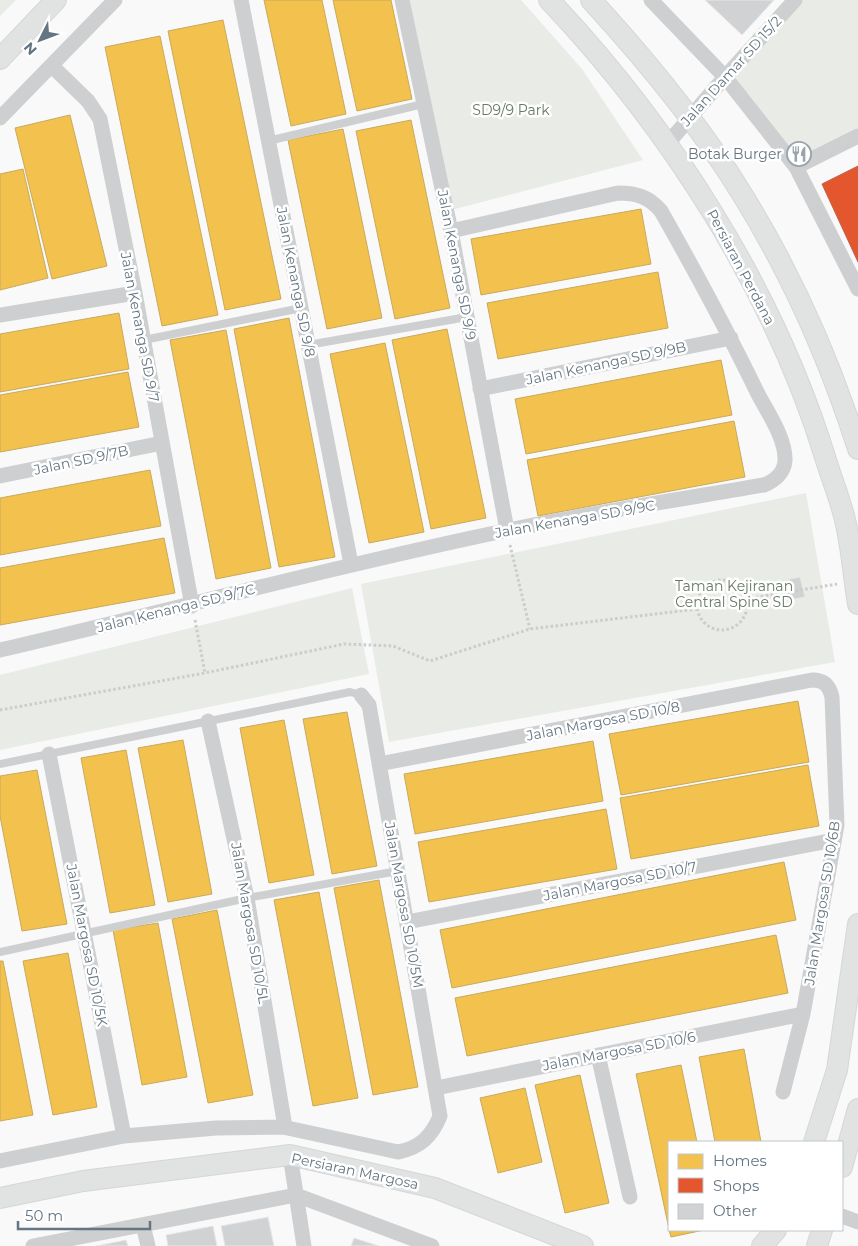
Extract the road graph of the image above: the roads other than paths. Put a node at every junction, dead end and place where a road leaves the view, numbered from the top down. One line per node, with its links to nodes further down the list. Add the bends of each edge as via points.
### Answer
1 (56, 0): 9 (main road)
2 (115, 0): 10 (street)
3 (241, 0): 16 (street, Jalan Kenanga SD 9/8)
4 (402, 0): 12 (street, Jalan Kenanga SD 9/9)
5 (549, 0): 17 (main road, Persiaran Perdana)
6 (591, 0): 14 (main road)
7 (651, 0): 11 (street)
8 (795, 0): 11 (street, Jalan Damar SD 15/2)
9 (0, 59)
10 (52, 66): 13 (street); 21 (street, Jalan Kenanga SD 9/7, via 88,101 100,119)
11 (724, 77): 14 (street, Jalan Damar SD 15/2); 18 (street)
12 (423, 104): 16 (lane); 19 (street, Jalan Kenanga SD 9/9)
13 (0, 118)
14 (690, 118): 17 (street, Jalan Damar SD 15/2); 29 (main road, via 743,195 790,282)
15 (858, 136): 18 (street)
16 (268, 141): 22 (street, Jalan Kenanga SD 9/8)
17 (668, 143): 30 (main road, Persiaran Perdana, via 756,290)
18 (796, 167): 20 (street)
19 (451, 231): 24 (street, Jalan Kenanga SD 9/9); 25 (street, via 618,193 644,196 661,211)
20 (858, 289)
21 (135, 293): 23 (street); 26 (street, Jalan Kenanga SD 9/7)
22 (301, 308): 26 (lane); 27 (street, Jalan Kenanga SD 9/8)
23 (0, 316)
24 (467, 317): 27 (lane); 28 (street, Jalan Kenanga SD 9/9)
25 (731, 338): 28 (street, Jalan Kenanga SD 9/9B); 34 (street, Jalan Kenanga SD 9/9C, via 779,435 785,459 779,476 764,486)
26 (144, 340): 31 (street, Jalan Kenanga SD 9/7)
27 (308, 345): 35 (street, Jalan Kenanga SD 9/8)
28 (480, 389): 34 (street, Jalan Kenanga SD 9/9)
29 (843, 402): 30 (main road); 32 (main road)
30 (812, 412): 36 (main road, Persiaran Perdana, via 847,528)
31 (162, 443): 33 (street, Jalan SD 9/7B); 37 (street, Jalan Kenanga SD 9/7)
32 (858, 449)
33 (0, 476)
34 (507, 530): 35 (street, Jalan Kenanga SD 9/9C)
35 (351, 564): 37 (street, Jalan Kenanga SD 9/7C)
36 (858, 604)
37 (192, 606): 38 (street, Jalan Kenanga SD 9/7C)
38 (0, 650)
39 (826, 684): 44 (street, Jalan Margosa SD 10/8, via 812,680); 45 (street, Jalan Margosa SD 10/6B, via 832,697 837,825)
40 (361, 695): 41 (lane, via 350,692); 44 (street, Jalan Margosa SD 10/5M, via 368,705)
41 (208, 721): 42 (lane); 47 (street, Jalan Margosa SD 10/5L)
42 (49, 754): 43 (lane); 50 (street, Jalan Margosa SD 10/5K)
43 (0, 764)
44 (379, 764): 46 (street, Jalan Margosa SD 10/5M)
45 (834, 840): 48 (street, Jalan Margosa SD 10/7); 52 (street, Jalan Margosa SD 10/6B)
46 (398, 871): 47 (lane); 48 (street, Jalan Margosa SD 10/5M)
47 (247, 898): 50 (lane); 57 (street, Jalan Margosa SD 10/5L)
48 (407, 922): 54 (street, Jalan Margosa SD 10/5M)
49 (858, 924): 59 (main road, via 837,1070)
50 (85, 935): 51 (lane); 58 (street, Jalan Margosa SD 10/5K)
51 (0, 952)
52 (803, 1014): 53 (street, Jalan Margosa SD 10/6); 55 (street, Jalan Margosa SD 10/6B)
53 (598, 1055): 54 (street, Jalan Margosa SD 10/6); 64 (street)
54 (436, 1088): 57 (street, Jalan Margosa SD 10/5M, via 440,1116 434,1130 412,1150 398,1152)
55 (783, 1092)
56 (858, 1109): 62 (main road)
57 (285, 1127): 58 (street, via 216,1128)
58 (124, 1136): 61 (street)
59 (814, 1141)
60 (290, 1155): 63 (street); 65 (main road, Persiaran Margosa, via 83,1181); 75 (main road, Persiaran Margosa, via 436,1188)
61 (0, 1161)
62 (843, 1163)
63 (296, 1195): 68 (street); 73 (street); 74 (street)
64 (630, 1197)
65 (0, 1198)
66 (843, 1216): 67 (street)
67 (858, 1222)
68 (144, 1225): 71 (street); 72 (street)
69 (775, 1231): 76 (main road)
70 (786, 1231): 77 (main road)
71 (33, 1246)
72 (148, 1246)
73 (304, 1246)
74 (432, 1246)
75 (583, 1246)
76 (762, 1246)
77 (781, 1246)

